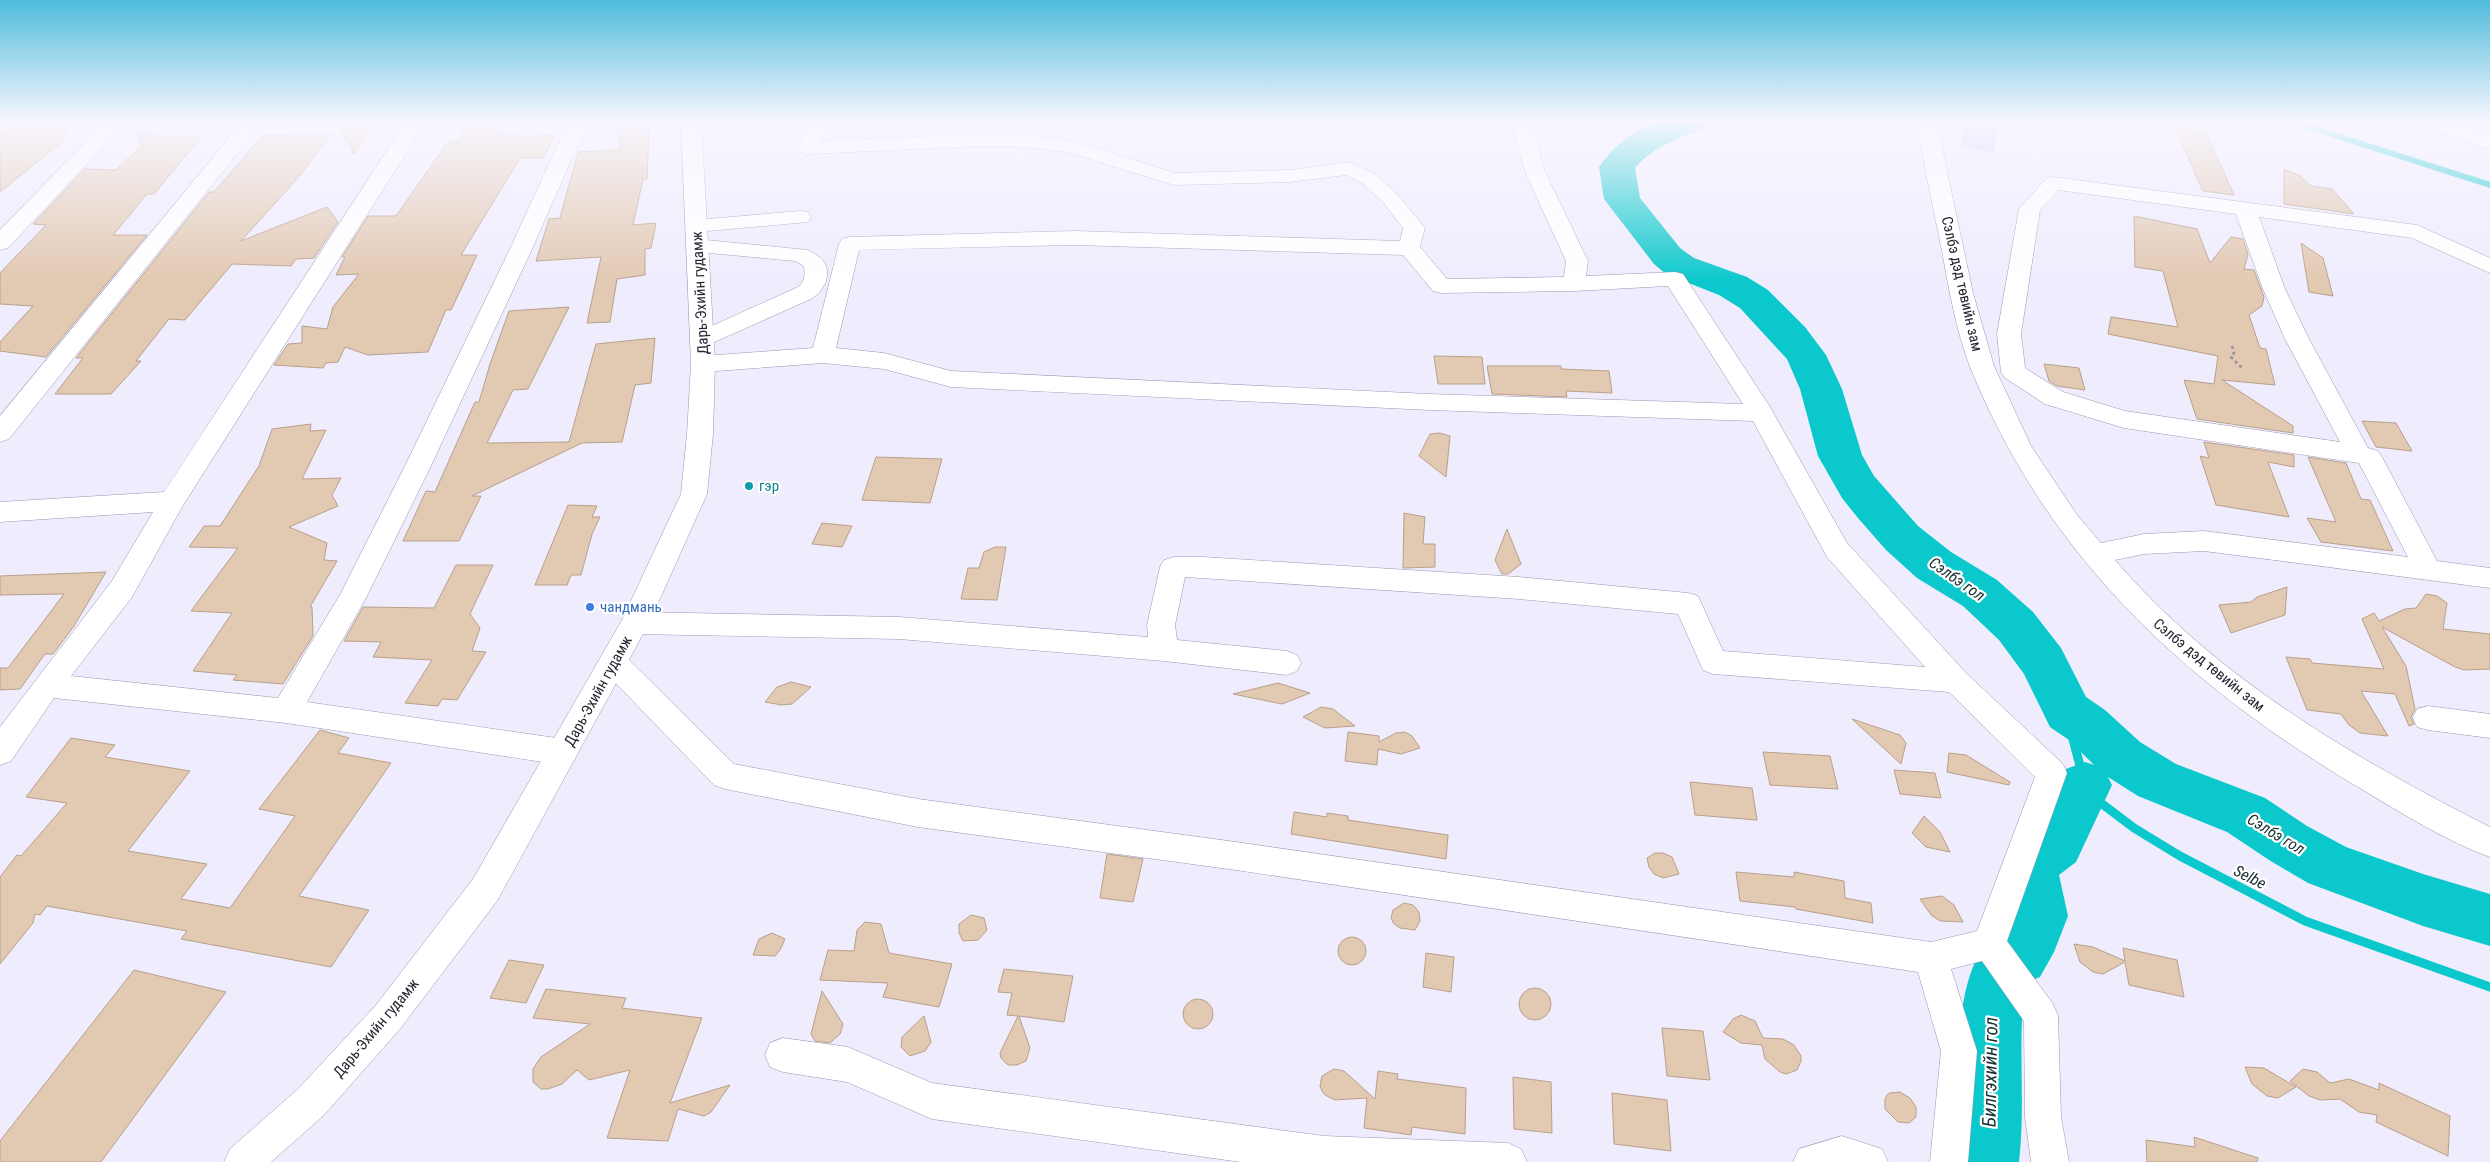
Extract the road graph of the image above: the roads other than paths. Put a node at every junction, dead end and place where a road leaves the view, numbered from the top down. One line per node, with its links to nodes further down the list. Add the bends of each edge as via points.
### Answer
1 (66, 174): 14 (street)
2 (210, 174): 21 (street)
3 (382, 174): 23 (street)
4 (553, 174): 34 (street, via 521,249 413,476 352,598)
5 (693, 174): 13 (street, Дарь-Эхийн гудамж)
6 (1159, 174): 7 (street, via 1174,179)
7 (1303, 174)
8 (1360, 174): 15 (street, via 1390,198 1414,228)
9 (1536, 174): 17 (street, via 1577,261)
10 (1937, 174): 25 (street, Сэлбэ дэд төвийн зам, via 1965,311 1982,367 2006,422 2040,480)
11 (2245, 209): 16 (street, via 2417,232); 22 (street, via 2274,289 2297,339); 22 (street, via 2053,183 2030,209 2009,334 2013,372 2054,398 2124,419)
12 (800, 217): 13 (street)
13 (696, 236): 18 (street, Дарь-Эхийн гудамж); 18 (street, via 800,255 814,262 816,267 811,287)
14 (0, 243)
15 (1409, 248): 17 (street, via 1441,286); 19 (street, via 1075,238 850,244)
16 (2490, 266)
17 (1574, 284): 20 (street, via 1675,278)
18 (703, 351): 19 (street); 28 (street, Дарь-Эхийн гудамж, via 694,494)
19 (824, 355): 20 (street, via 884,361 951,379 1430,402)
20 (1761, 413): 32 (street, via 1837,550)
21 (0, 433)
22 (2359, 454): 26 (street, via 2370,457)
23 (172, 500): 24 (street); 33 (street, via 122,589)
24 (0, 512)
25 (2093, 554): 26 (street, via 2144,544 2204,541); 40 (street, Сэлбэ дэд төвийн зам, via 2163,630 2241,693 2322,750 2408,801)
26 (2428, 570): 27 (street)
27 (2490, 578)
28 (635, 623): 29 (street, via 899,628); 30 (street, Дарь-Эхийн гудамж)
29 (1164, 650): 31 (street); 32 (street, via 1161,625 1174,567 1203,568 1519,588 1688,604 1713,662)
30 (614, 662): 39 (street, Дарь-Эхийн гудамж); 42 (street, via 725,776 918,813)
31 (1287, 663)
32 (1956, 681): 41 (street, via 2052,773)
33 (47, 684): 34 (street); 36 (street)
34 (286, 711): 39 (street)
35 (2428, 718): 37 (street)
36 (9, 724): 38 (street)
37 (2490, 726)
38 (0, 752)
39 (563, 752): 44 (street, Дарь-Эхийн гудамж, via 485,890 388,1017 311,1102)
40 (2490, 843)
41 (1988, 944): 42 (street); 49 (street, via 2041,1016 2043,1117)
42 (1931, 958): 48 (street, via 1959,1051)
43 (783, 1055): 45 (street, via 848,1065 932,1100 1324,1155)
44 (243, 1162)
45 (1508, 1162)
46 (1812, 1162): 47 (street, via 1842,1155)
47 (1869, 1162)
48 (1949, 1162)
49 (2050, 1162)

